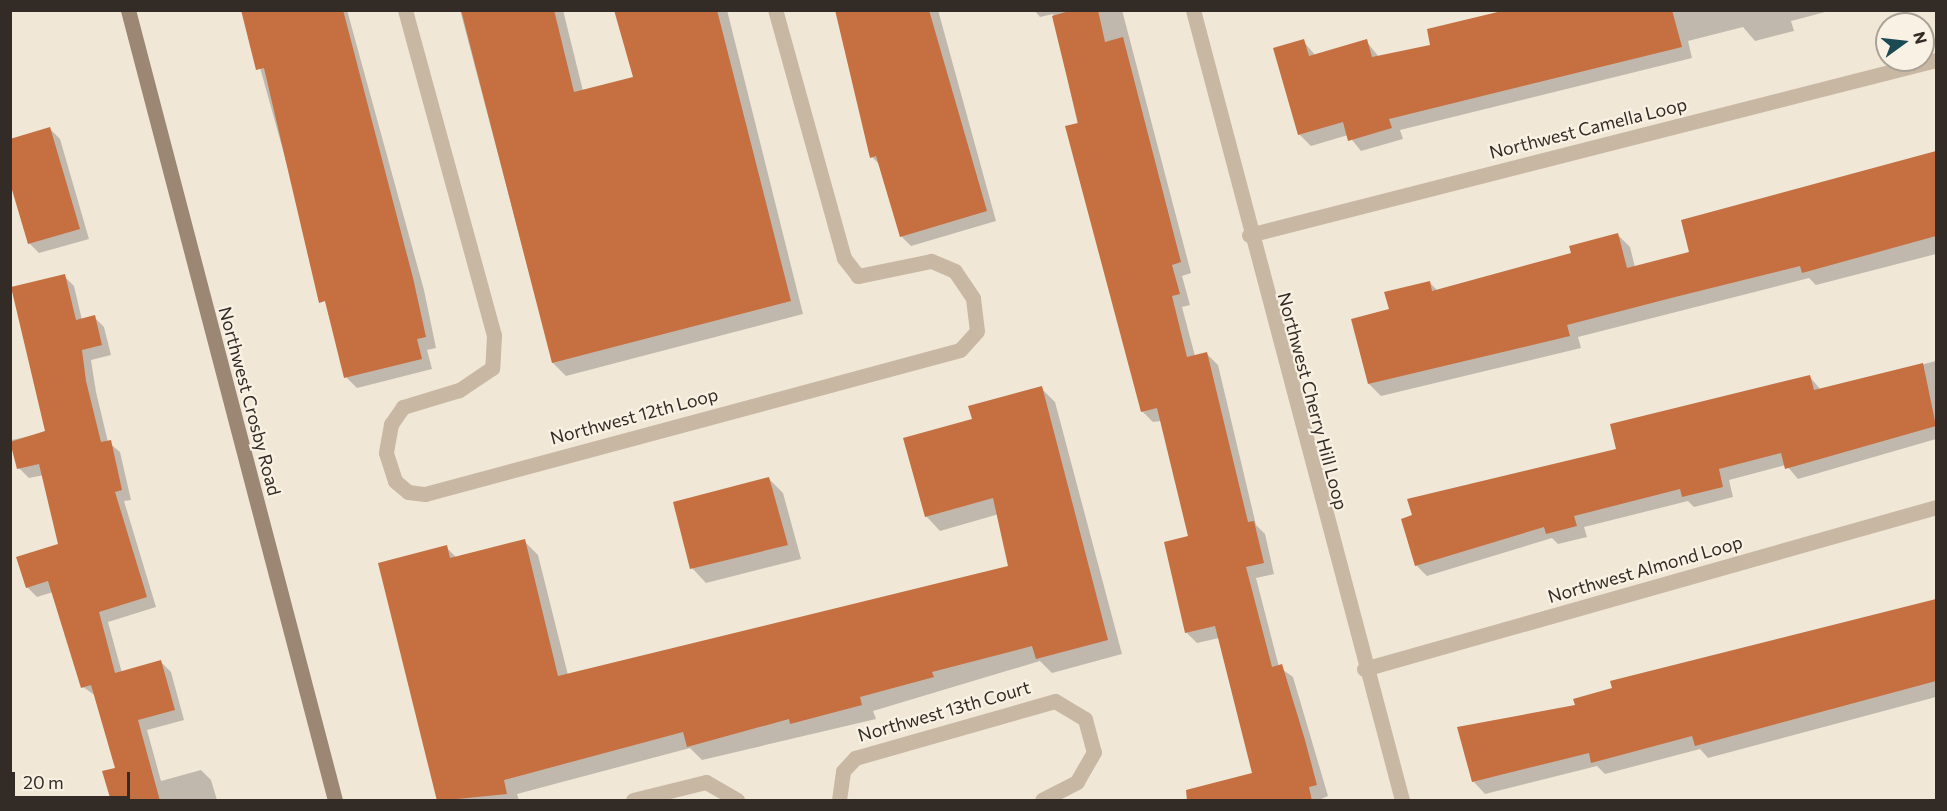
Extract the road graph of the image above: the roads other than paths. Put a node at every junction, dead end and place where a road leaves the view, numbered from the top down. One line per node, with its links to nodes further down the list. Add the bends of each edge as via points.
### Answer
1 (128, 10): 9 (street, Northwest Crosby Road)
2 (405, 10): 3 (street, Northwest 12th Loop, via 494,335 492,368 459,390 403,407 391,424 386,453 395,482 408,492 425,494 960,350 976,331 973,298 955,271 931,261 858,276 844,258)
3 (776, 10)
4 (1194, 10): 6 (street, Northwest Cherry Hill Loop)
5 (1936, 60): 6 (street, Northwest Camella Loop)
6 (1249, 235): 8 (street, Northwest Cherry Hill Loop)
7 (1936, 507): 8 (street, Northwest Almond Loop)
8 (1364, 669): 14 (street, Northwest Cherry Hill Loop)
9 (335, 801)
10 (633, 801): 11 (street, via 706,782)
11 (738, 801)
12 (839, 801): 13 (street, Northwest 13th Court, via 843,771 855,758 1055,701 1085,719 1094,752 1077,782)
13 (1042, 801)
14 (1402, 801)

